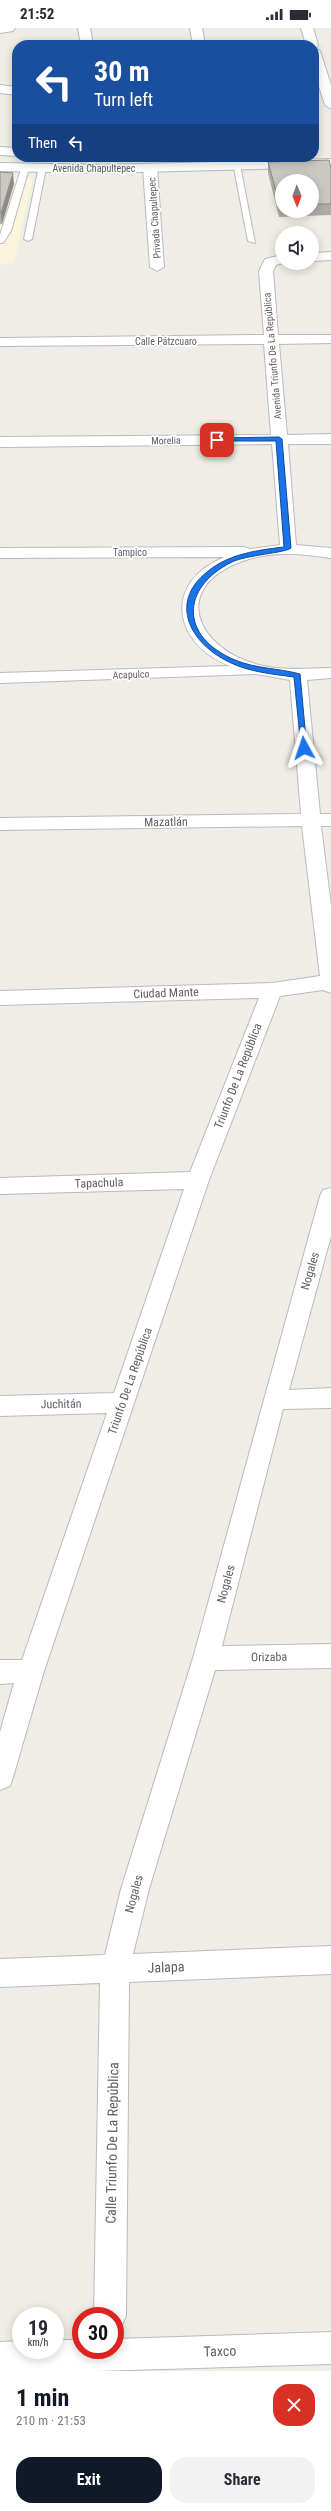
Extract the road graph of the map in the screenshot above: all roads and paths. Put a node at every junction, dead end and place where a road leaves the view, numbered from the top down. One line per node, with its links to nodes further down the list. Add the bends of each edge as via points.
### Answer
1 (9, 28): 5 (street)
2 (84, 28): 6 (street)
3 (196, 28): 7 (street)
4 (306, 28): 8 (street)
5 (0, 29)
6 (86, 40)
7 (198, 40)
8 (310, 40)
9 (319, 65): 12 (street)
10 (0, 89): 11 (street)
11 (12, 90)
12 (330, 97)
13 (0, 151): 14 (street)
14 (12, 152)
15 (156, 162): 22 (street)
16 (124, 163): 21 (street, Avenida Chapultepec); 22 (street, Avenida Chapultepec)
17 (331, 163): 18 (street, Avenida Chapultepec)
18 (236, 165): 22 (street, Avenida Chapultepec); 26 (lane)
19 (0, 167): 20 (street, Avenida Chapultepec)
20 (25, 168): 21 (street, Avenida Chapultepec); 23 (lane)
21 (42, 168): 24 (lane)
22 (150, 168): 30 (street, Privada Chapultepec)
23 (4, 231): 25 (lane)
24 (28, 239)
25 (0, 241)
26 (252, 241)
27 (331, 256): 28 (street)
28 (319, 257)
29 (275, 261): 32 (street, Avenida Triunfo De La República, via 266,271)
30 (157, 267)
31 (331, 339): 32 (street, Calle Pátzcuaro)
32 (271, 340): 33 (street, Calle Pátzcuaro); 34 (street, Avenida Triunfo De La República)
33 (0, 342)
34 (279, 439): 35 (street, Morelia); 36 (street, Morelia); 37 (street, Avenida Triunfo De La República)
35 (331, 439)
36 (0, 442)
37 (288, 548): 38 (street); 40 (street)
38 (308, 549): 39 (street); 42 (street)
39 (331, 549)
40 (259, 551): 41 (street, Tampico); 43 (street, via 231,560 209,573 194,590 189,609 194,628 208,646 231,661)
41 (0, 553)
42 (331, 553)
43 (261, 671): 45 (street); 46 (street, Acapulco)
44 (331, 672): 45 (street)
45 (298, 675): 48 (street)
46 (0, 678)
47 (331, 820): 48 (street, Mazatlán)
48 (311, 821): 49 (street, Mazatlán); 50 (street)
49 (0, 824)
50 (331, 984): 51 (street, Ciudad Mante)
51 (272, 990): 52 (street, Ciudad Mante); 53 (street, Triunfo De La República)
52 (0, 998)
53 (198, 1180): 54 (street, Tapachula); 59 (street, Triunfo De La República)
54 (0, 1186)
55 (331, 1196): 56 (street, Nogales)
56 (326, 1236): 58 (street, Nogales)
57 (331, 1398): 58 (street)
58 (274, 1400): 62 (street, Nogales)
59 (122, 1403): 60 (street, Juchitán); 63 (street, Triunfo De La República)
60 (0, 1406)
61 (331, 1656): 62 (street, Orizaba)
62 (206, 1658): 67 (street, Nogales, via 135,1889)
63 (32, 1671): 64 (street); 65 (street, Triunfo De La República)
64 (0, 1672)
65 (0, 1776)
66 (331, 1960): 67 (street, Jalapa)
67 (114, 1970): 68 (street, Jalapa); 69 (street, Calle Triunfo De La República)
68 (0, 1973)
69 (110, 2307)
70 (331, 2348): 72 (street, Taxco)
71 (0, 2358): 73 (street, Taxco)
72 (124, 2358)
73 (72, 2359)

